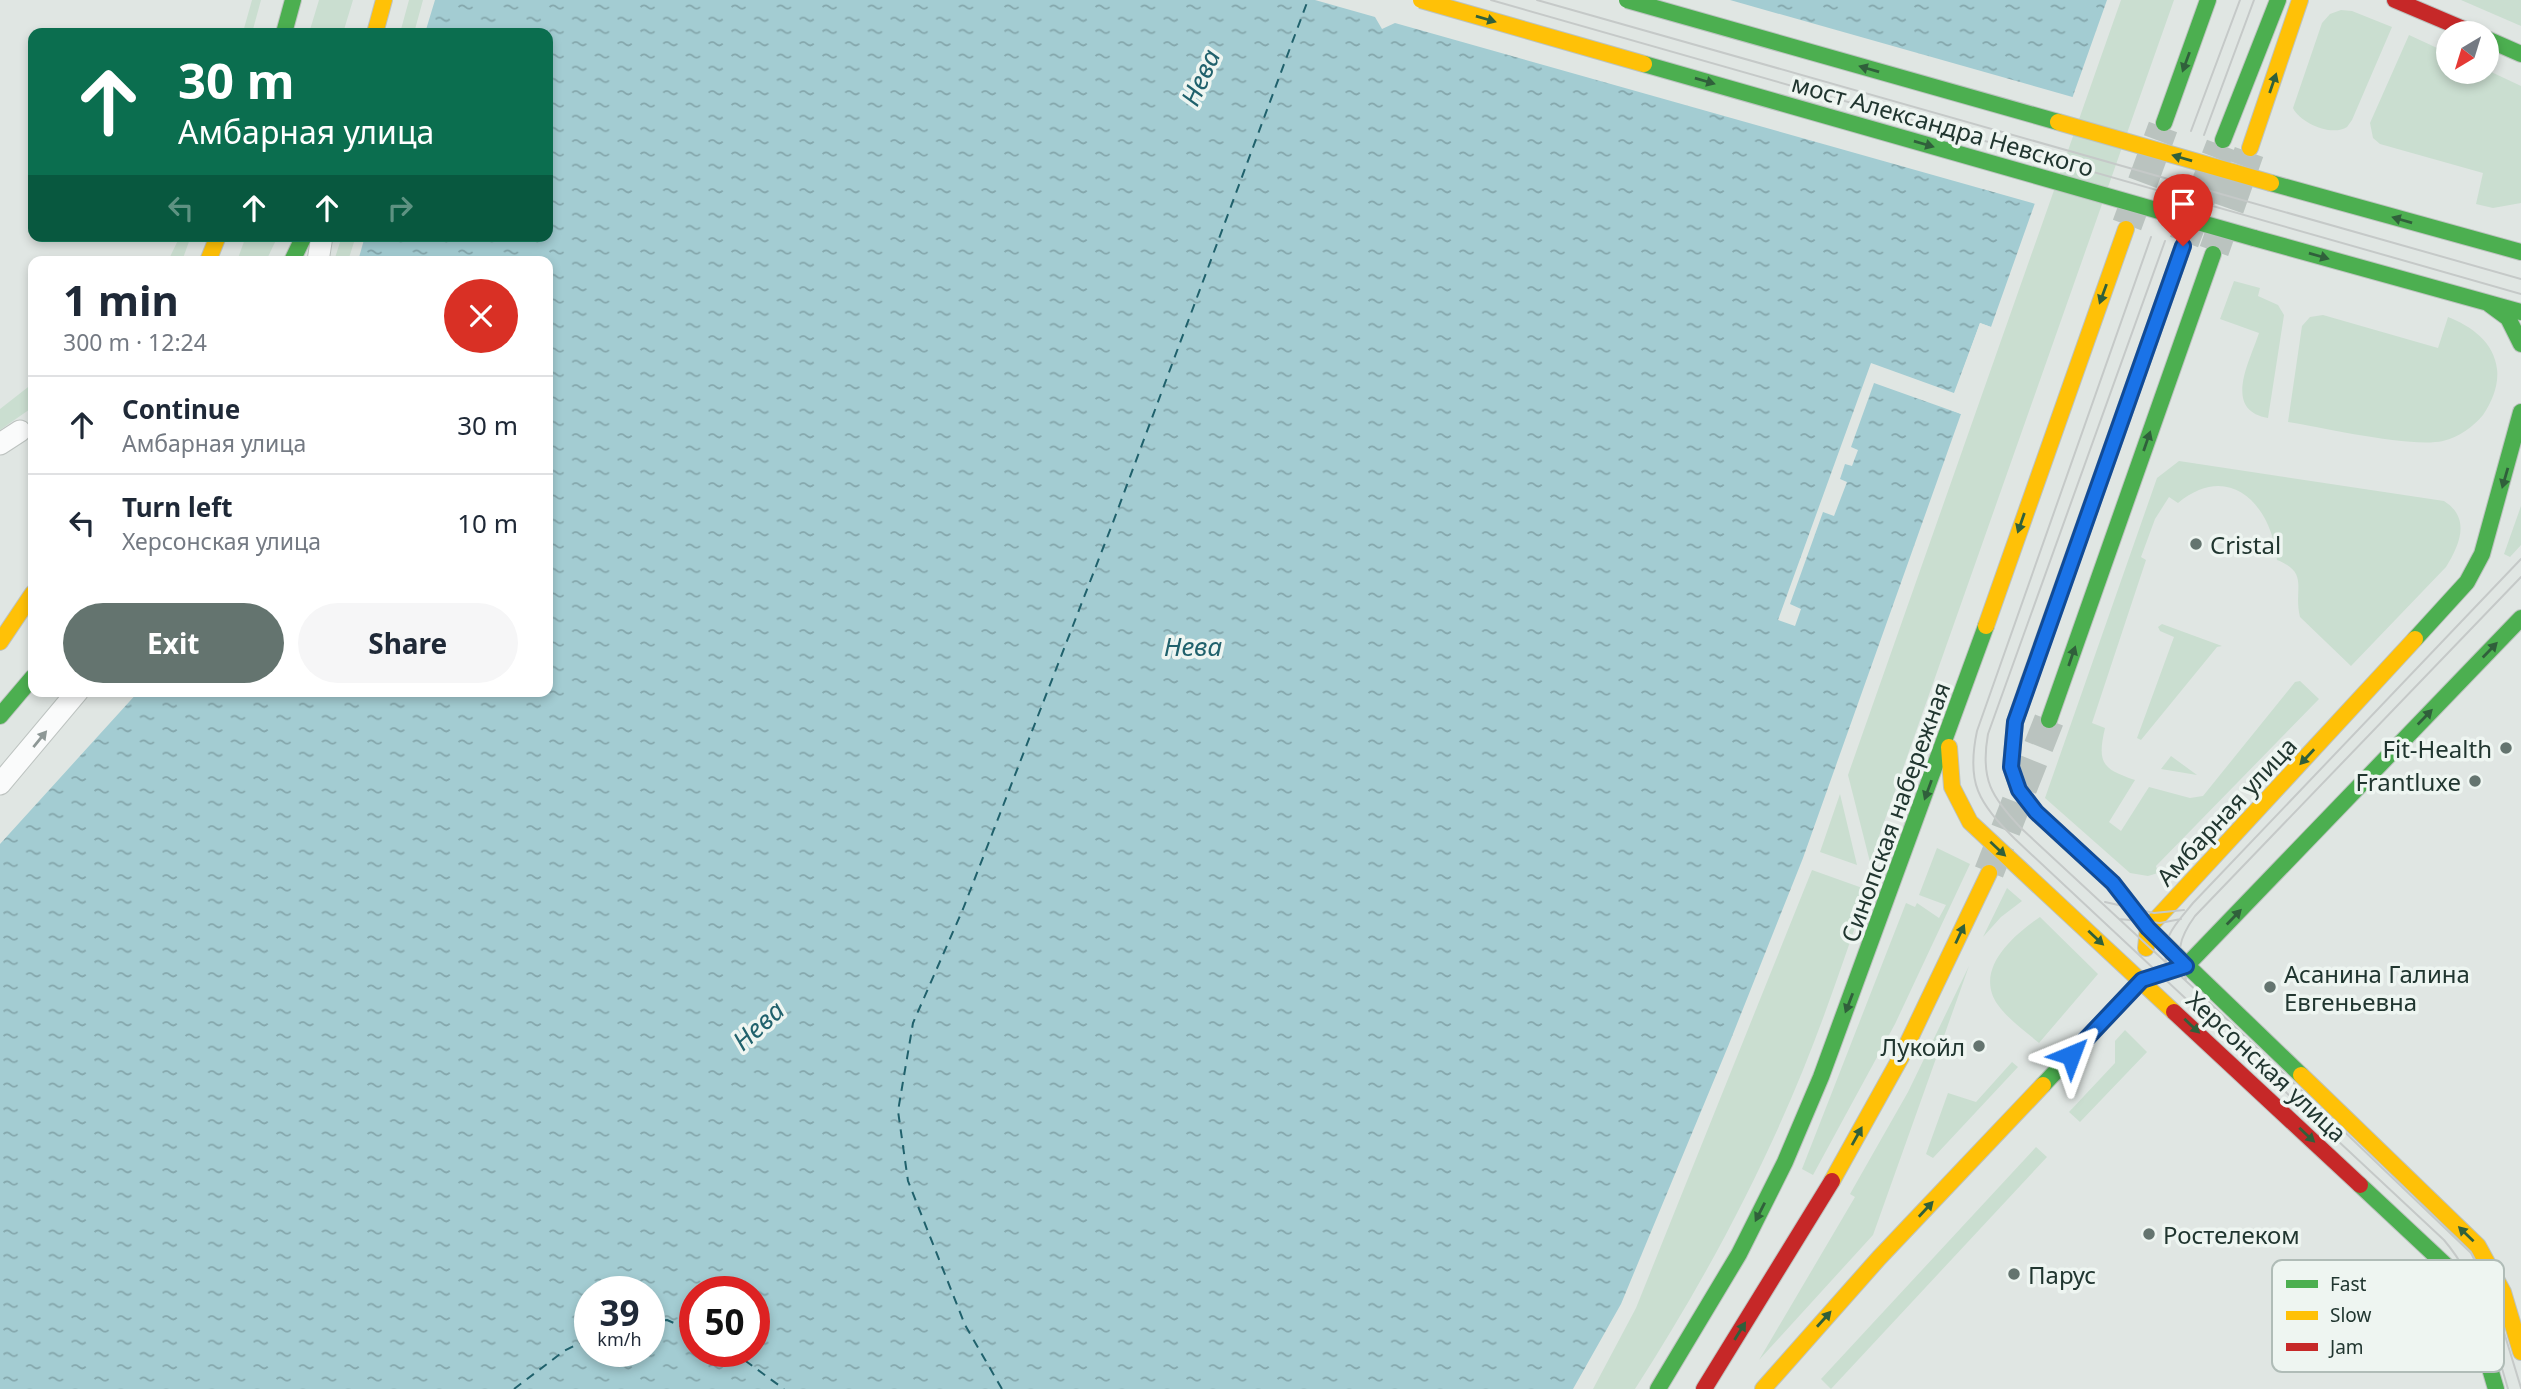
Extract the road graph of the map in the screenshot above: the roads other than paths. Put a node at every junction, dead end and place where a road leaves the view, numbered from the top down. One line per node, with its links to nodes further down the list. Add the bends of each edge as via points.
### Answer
1 (293, 0): 10 (main road)
2 (384, 0): 11 (main road)
3 (1421, 0): 23 (main road, мост Александра Невского, one-way to 23, bridge)
4 (1627, 0): 19 (main road, мост Александра Невского, one-way to 4, bridge)
5 (2208, 0): 14 (main road, one-way to 14)
6 (2278, 0): 15 (main road)
7 (2395, 0): 9 (main road)
8 (2301, 2): 16 (main road, one-way to 8)
9 (2445, 21)
10 (285, 28)
11 (376, 28)
12 (2499, 44): 13 (main road)
13 (2521, 54)
14 (2164, 123)
15 (2223, 140)
16 (2250, 148)
17 (2126, 229): 36 (main road, Синопская набережная, one-way to 36)
18 (2515, 234): 19 (main road)
19 (2467, 239): 21 (main road, мост Александра Невского)
20 (2183, 246): 39 (main road, Херсонская улица, via 2015,722 2011,767 2019,790 2036,812 2113,883)
21 (2521, 252)
22 (2213, 254): 35 (main road, one-way to 22)
23 (2489, 304): 24 (main road, мост Александра Невского); 25 (main road, via 2508,318)
24 (2521, 313)
25 (2521, 344)
26 (2521, 412): 39 (main road, Амбарная улица, one-way to 39, via 2482,554 2467,582)
27 (20, 431): 28 (street)
28 (0, 444)
29 (28, 600): 31 (main road)
30 (2521, 618): 40 (main road, one-way to 30)
31 (0, 642)
32 (28, 683): 34 (main road)
33 (73, 697): 37 (street, one-way to 33)
34 (0, 716)
35 (2049, 720)
36 (1951, 726): 41 (main road, Херсонская улица, one-way to 41, via 1952,796 1970,822); 48 (main road, Синопская набережная, one-way to 48, via 1821,1077 1785,1161 1733,1264)
37 (0, 784)
38 (1989, 873): 49 (main road, one-way to 38, via 1867,1119)
39 (2148, 928): 40 (main road, Херсонская улица); 41 (main road)
40 (2186, 966): 41 (main road); 43 (main road, Херсонская улица, one-way to 40, via 2478,1246)
41 (2142, 980): 42 (main road, Херсонская улица, one-way to 42); 50 (main road, one-way to 41, via 1879,1258)
42 (2440, 1260)
43 (2487, 1260)
44 (2504, 1290): 45 (main road, Херсонская улица, one-way to 44)
45 (2515, 1312): 46 (main road, Херсонская улица)
46 (2521, 1352)
47 (2491, 1372): 51 (main road, Херсонская улица)
48 (1658, 1389)
49 (1704, 1389)
50 (1763, 1389)
51 (2496, 1389)

